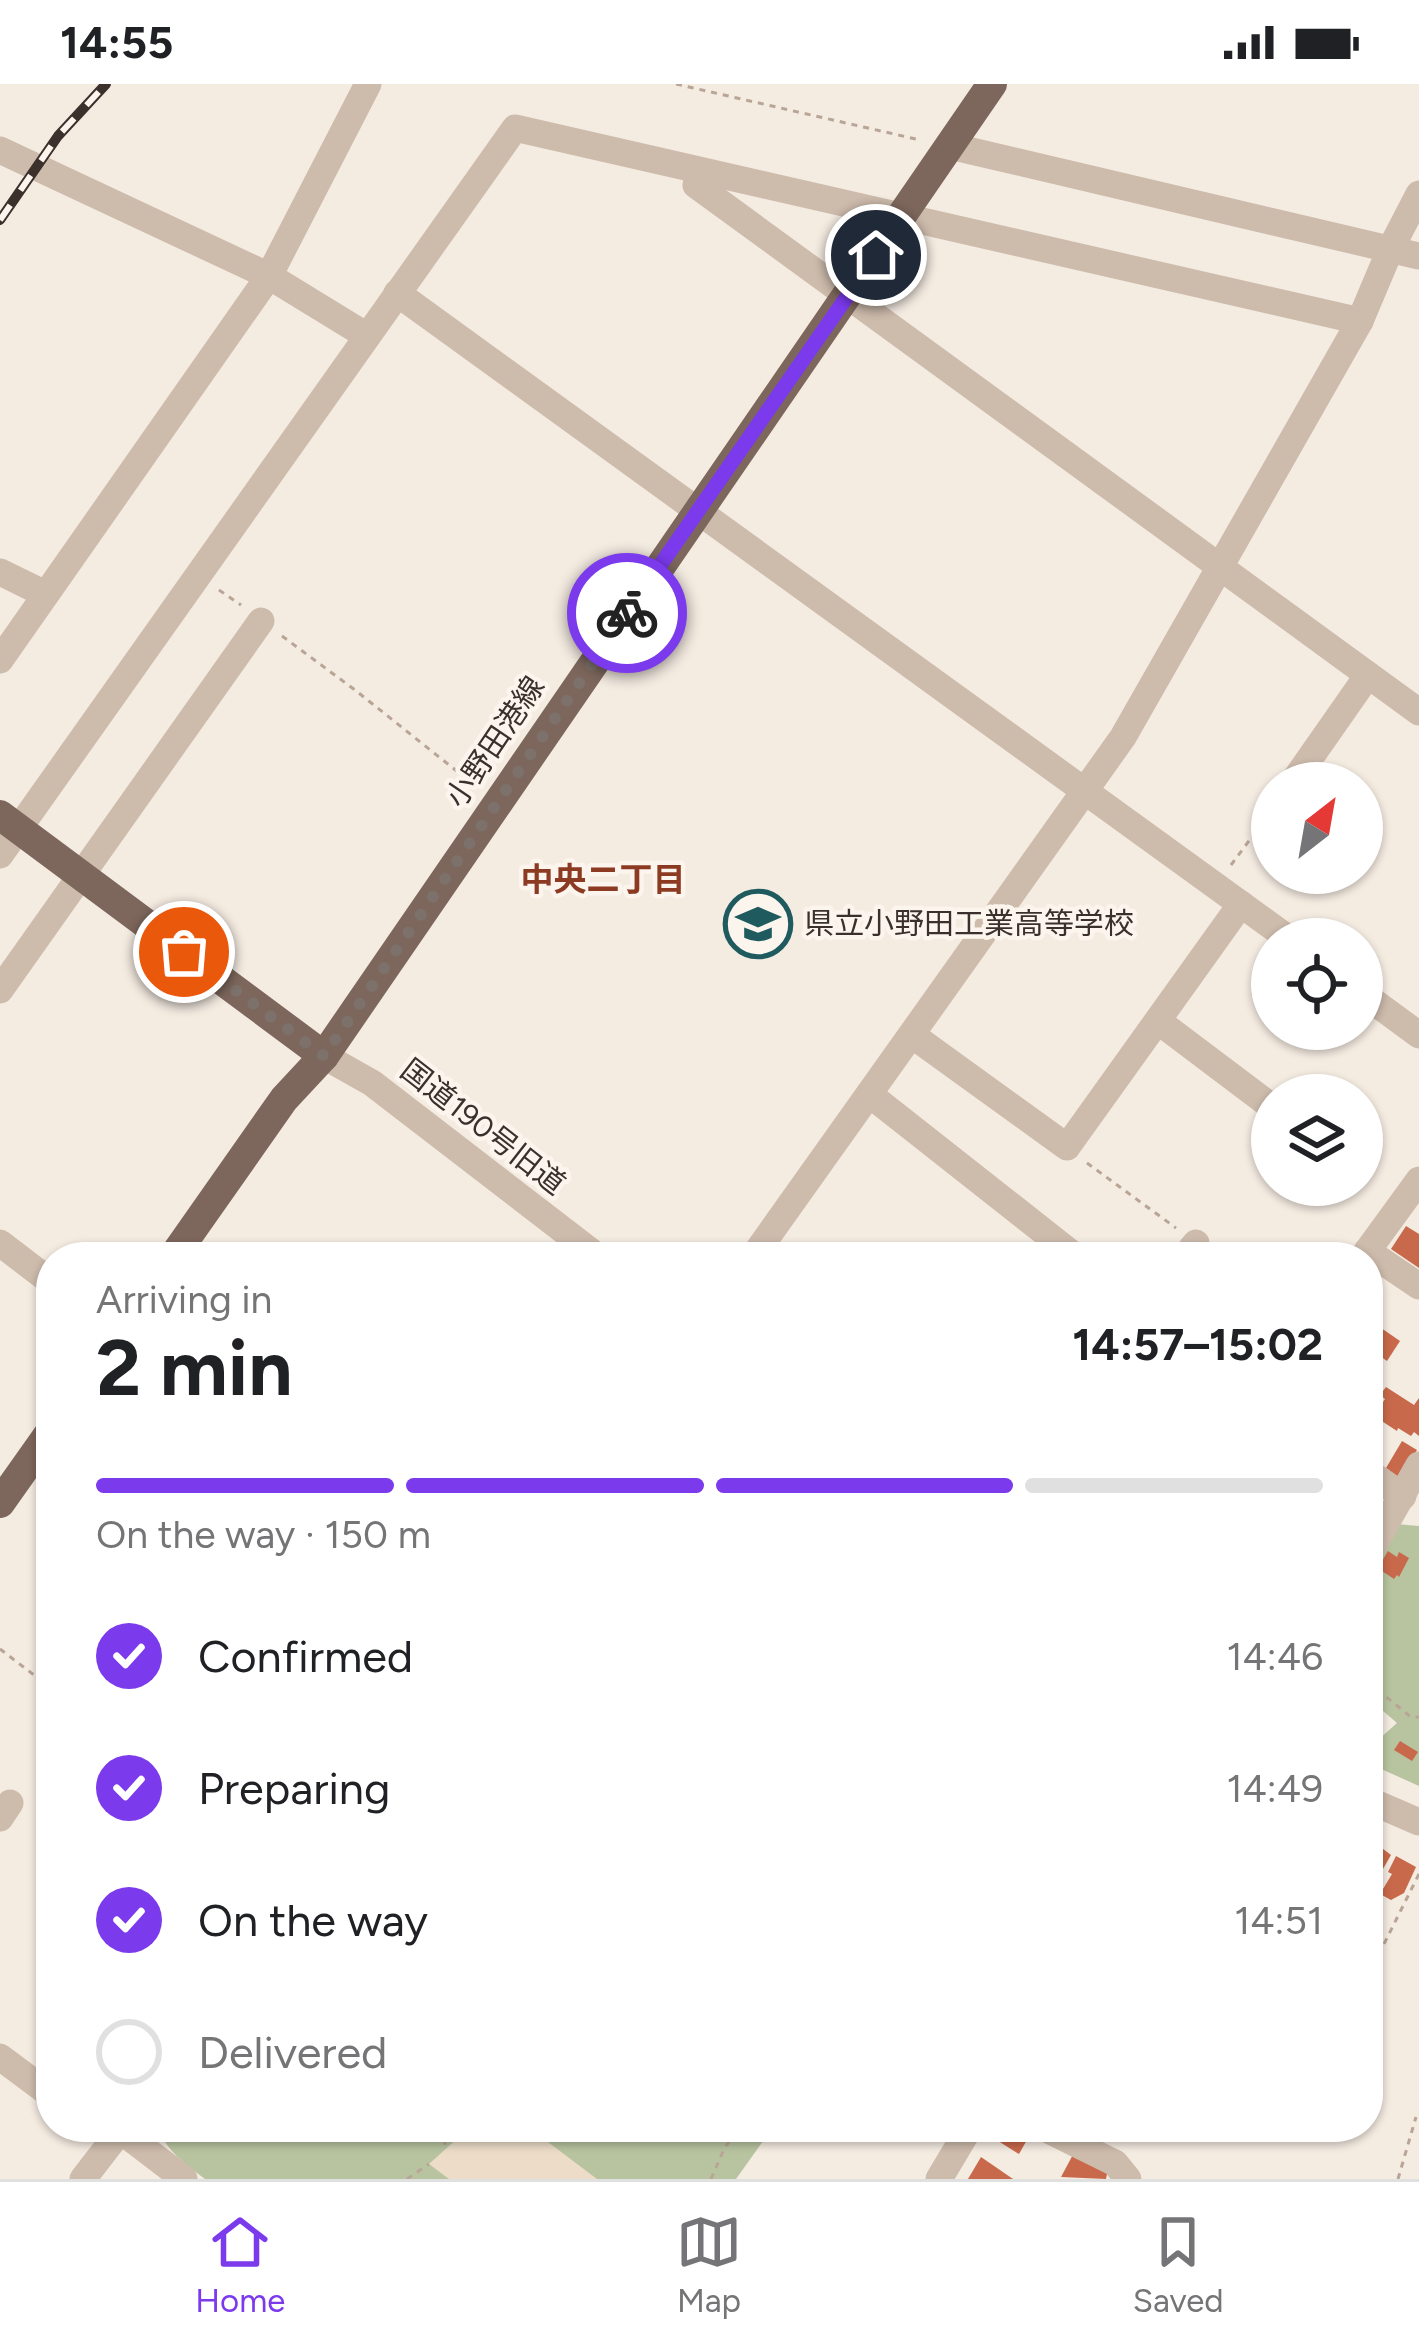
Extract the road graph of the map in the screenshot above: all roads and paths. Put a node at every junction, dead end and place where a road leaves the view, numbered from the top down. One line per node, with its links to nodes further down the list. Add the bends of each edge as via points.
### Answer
1 (368, 84): 11 (street)
2 (676, 84): 4 (path)
3 (992, 84): 4 (main road, 小野田港線)
4 (950, 146): 8 (main road, 小野田港線); 9 (street)
5 (0, 150): 11 (street)
6 (699, 171): 8 (street); 12 (street, via 515,128); 13 (street, via 696,185)
7 (1419, 194): 9 (street)
8 (903, 216): 13 (main road, 小野田港線); 14 (street)
9 (1390, 250): 10 (street); 14 (street)
10 (1419, 256)
11 (269, 275): 15 (street); 20 (street)
12 (397, 293): 15 (street); 16 (street)
13 (849, 295): 16 (main road, 小野田港線); 17 (street)
14 (1360, 321): 17 (street)
15 (367, 336): 19 (street)
16 (698, 510): 26 (street); 27 (main road, 小野田港線)
17 (1221, 565): 23 (street); 26 (street)
18 (0, 572): 20 (street)
19 (198, 575): 21 (path); 28 (street)
20 (45, 594): 22 (street)
21 (261, 621): 27 (path); 31 (street)
22 (0, 660)
23 (1368, 675): 24 (street); 25 (street)
24 (1419, 712)
25 (1307, 762)
26 (1086, 793): 32 (street); 38 (street)
27 (497, 803): 40 (main road, 小野田港線)
28 (9, 822): 30 (street); 31 (main road)
29 (1251, 838): 32 (path)
30 (0, 855)
31 (80, 874): 35 (street); 40 (main road)
32 (1216, 886): 33 (street)
33 (1241, 904): 34 (street); 37 (street)
34 (1260, 918)
35 (0, 990)
36 (1383, 1008): 39 (street)
37 (1158, 1021): 41 (street); 43 (street)
38 (912, 1035): 42 (street); 43 (street)
39 (1419, 1035)
40 (324, 1056): 45 (main road, 小野田港線, via 284,1099); 46 (street, 国道190号旧道, via 372,1082)
41 (1251, 1091)
42 (869, 1094): 47 (street); 48 (street)
43 (1066, 1147): 49 (path)
44 (1419, 1180): 50 (street)
45 (184, 1242)
46 (579, 1242)
47 (764, 1242)
48 (1057, 1242)
49 (1189, 1242)
50 (1374, 1242)
51 (0, 1243): 53 (street)
52 (1383, 1265): 54 (street)
53 (36, 1271)
54 (1419, 1286)
55 (36, 1452): 59 (main road)
56 (1419, 1466): 58 (street)
57 (1383, 1482): 58 (street)
58 (1403, 1496): 60 (street)
59 (0, 1503)
60 (1383, 1530)
61 (0, 1649): 62 (path)
62 (36, 1677)
63 (1383, 1695): 64 (path)
64 (1419, 1718)
65 (1383, 1806): 66 (street)
66 (1419, 1822)
67 (1419, 1874): 68 (path)
68 (1383, 1946)
69 (0, 2057): 70 (street)
70 (36, 2084)
71 (1416, 2117): 86 (path)
72 (105, 2142): 80 (street)
73 (128, 2142): 81 (street)
74 (445, 2142): 78 (path)
75 (729, 2142): 83 (path)
76 (961, 2142): 84 (street)
77 (1073, 2142): 85 (street, via 1115,2162)
78 (446, 2149)
79 (429, 2164): 82 (path)
80 (83, 2179)
81 (184, 2179)
82 (406, 2179)
83 (711, 2179)
84 (939, 2179)
85 (1128, 2179)
86 (1398, 2179)

